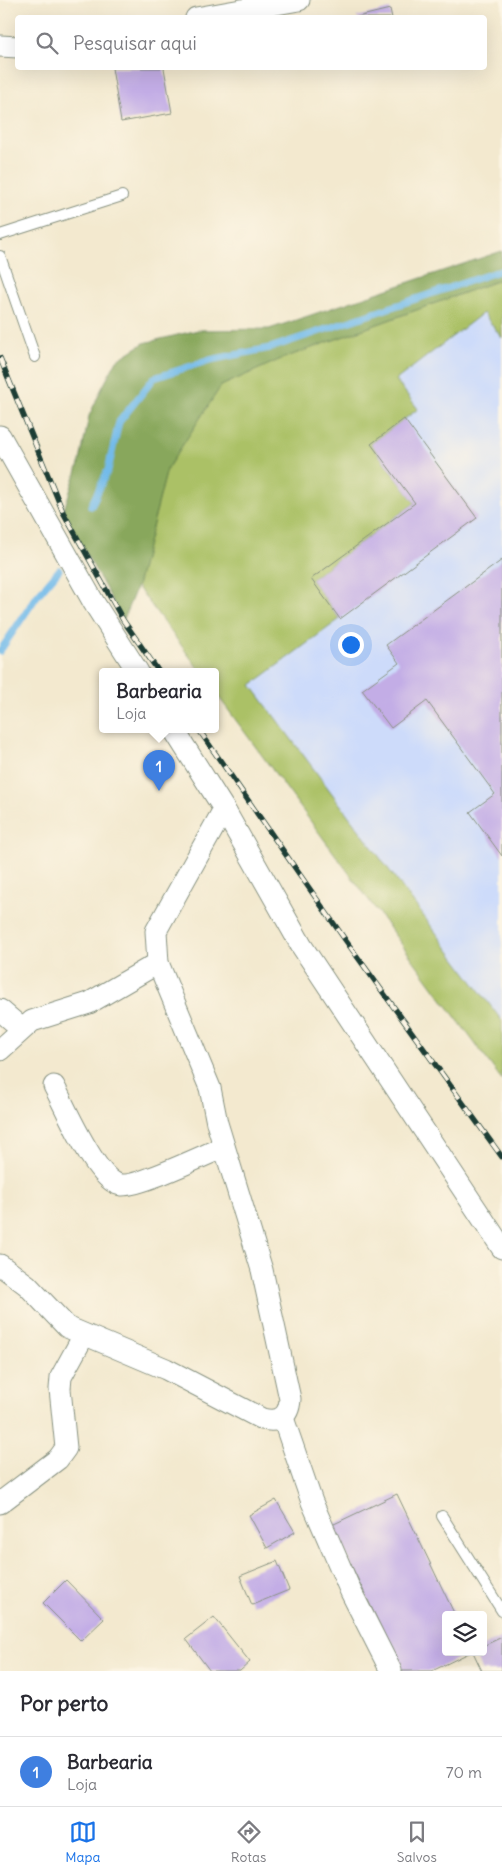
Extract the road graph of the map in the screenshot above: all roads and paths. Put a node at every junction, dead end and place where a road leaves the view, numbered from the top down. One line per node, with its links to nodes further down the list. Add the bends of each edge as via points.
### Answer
1 (299, 0): 2 (street)
2 (213, 15)
3 (0, 46): 4 (street)
4 (15, 47)
5 (122, 196): 6 (lane)
6 (0, 235)
7 (0, 256): 8 (lane)
8 (35, 357)
9 (0, 436): 10 (street, via 94,603)
10 (135, 668)
11 (176, 733): 12 (street)
12 (224, 809): 13 (street, via 156,931); 19 (street, via 301,945)
13 (158, 963): 15 (street, via 106,995 32,1021); 18 (street, via 204,1070)
14 (0, 1010): 15 (street)
15 (22, 1028): 16 (street)
16 (0, 1050)
17 (54, 1086): 18 (street, via 95,1163 108,1179 121,1185 137,1182)
18 (224, 1147): 22 (street, via 262,1270 290,1399 289,1409)
19 (502, 1248)
20 (0, 1264): 21 (street, via 27,1285 56,1318)
21 (84, 1335): 22 (street, via 166,1369 262,1419 273,1422); 23 (street, via 60,1377 66,1448 58,1459)
22 (283, 1418): 26 (street, via 312,1502)
23 (0, 1503)
24 (442, 1516): 25 (lane)
25 (502, 1611)
26 (391, 1671)

